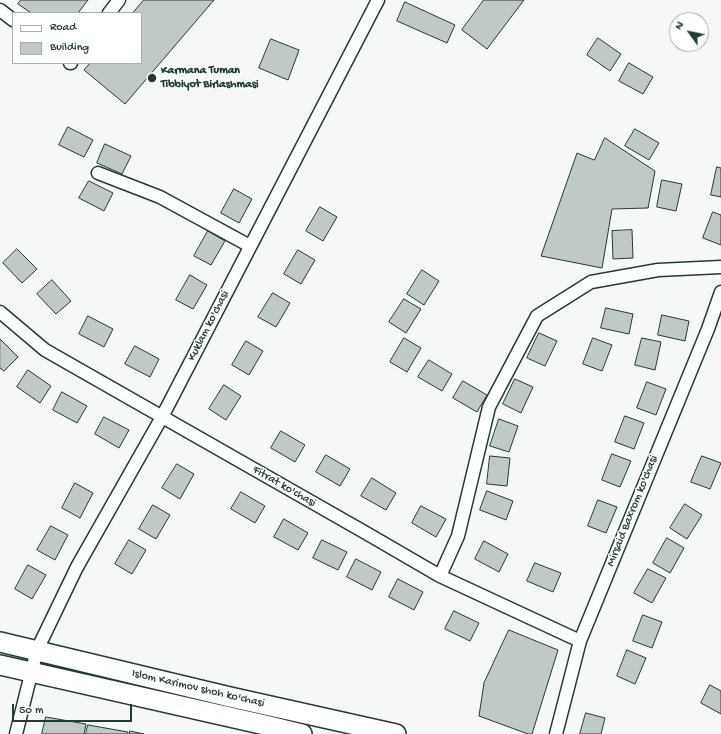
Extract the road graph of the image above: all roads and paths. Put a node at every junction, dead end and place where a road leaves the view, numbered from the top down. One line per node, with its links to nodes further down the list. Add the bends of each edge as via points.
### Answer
1 (119, 0): 4 (street)
2 (378, 0): 7 (street, Kuklam ko'chasi)
3 (0, 10): 5 (street)
4 (110, 12)
5 (12, 19)
6 (98, 173): 7 (street, via 160,197)
7 (250, 246): 11 (street, Kuklam ko'chasi)
8 (721, 267): 12 (street, via 658,270 591,282 537,316 489,407 458,536)
9 (721, 292): 13 (street, Mirsaid Baxrom ko'chasi)
10 (0, 312): 11 (street, Fitrat ko'chasi, via 44,350)
11 (162, 417): 12 (street, Fitrat ko'chasi); 15 (street, Kuklam ko'chasi, via 77,567)
12 (440, 576): 13 (street, Fitrat ko'chasi)
13 (580, 641): 21 (street, Mirsaid Baxrom ko'chasi)
14 (0, 642): 15 (main road, Islom Karimov shoh ko'chasi)
15 (37, 650): 17 (street, Kuklam ko'chasi); 20 (main road, Islom Karimov shoh ko'chasi)
16 (0, 666): 17 (main road, Islom Karimov shoh ko'chasi)
17 (32, 673): 18 (street, Kuklam ko'chasi); 19 (main road, Islom Karimov shoh ko'chasi)
18 (16, 734)
19 (302, 734)
20 (396, 734)
21 (556, 734)

